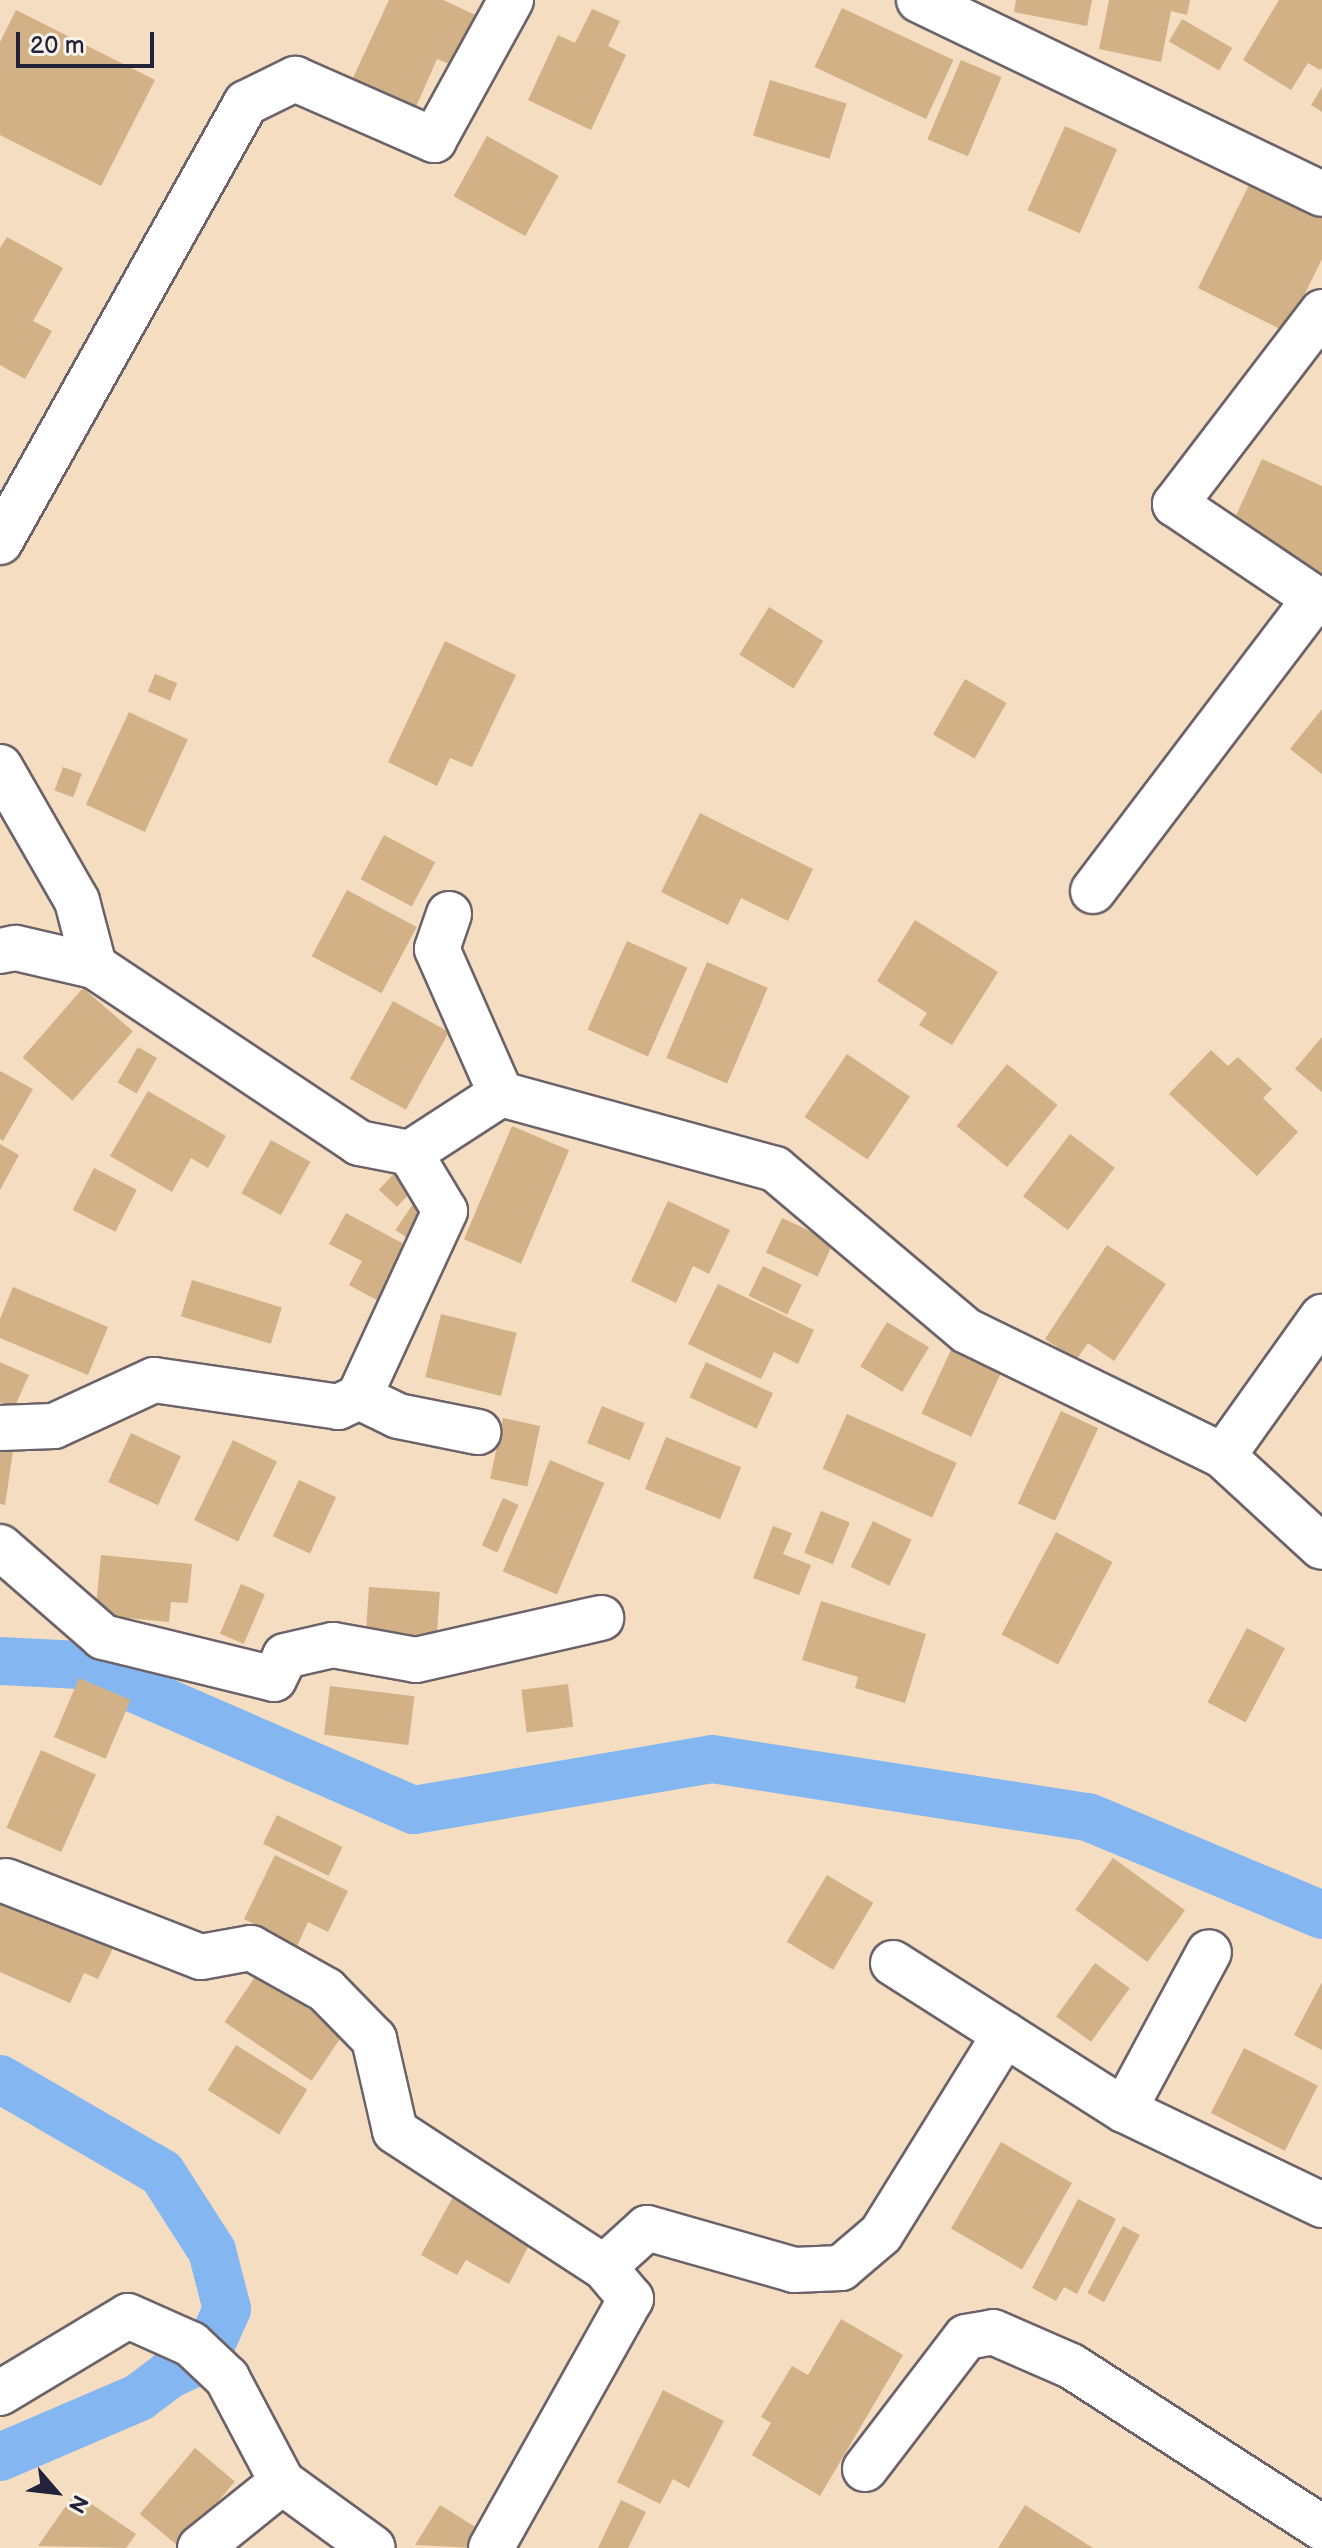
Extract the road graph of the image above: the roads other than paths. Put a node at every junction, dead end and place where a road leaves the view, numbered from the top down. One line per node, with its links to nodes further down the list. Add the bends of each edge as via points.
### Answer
1 (511, 0): 5 (street, via 434,140 295,79 246,103)
2 (919, 0): 3 (street)
3 (1322, 194)
4 (1322, 312): 7 (street, via 1175,504)
5 (12, 490): 6 (street)
6 (0, 542)
7 (1318, 600): 9 (street)
8 (0, 767): 12 (street, via 77,901)
9 (1093, 891)
10 (449, 914): 13 (street, via 437,949)
11 (0, 951): 12 (street, via 16,948)
12 (94, 966): 14 (street, via 359,1143)
13 (501, 1094): 14 (street); 19 (street, via 775,1169 967,1331)
14 (410, 1153): 16 (street, via 445,1211)
15 (1322, 1317): 19 (street)
16 (359, 1397): 17 (street, via 338,1407 154,1380 54,1426); 18 (street, via 398,1416)
17 (0, 1428)
18 (478, 1432)
19 (1223, 1456): 21 (street)
20 (0, 1547): 22 (street, via 103,1637 274,1679 285,1656 333,1645 416,1660)
21 (1322, 1547)
22 (601, 1618)
23 (6, 1881): 29 (street, via 201,1957 251,1948 326,1990 374,2039 395,2131)
24 (1209, 1952): 27 (street)
25 (893, 1963): 26 (street)
26 (1005, 2034): 27 (street); 29 (street, via 881,2234 841,2268 794,2270 647,2228)
27 (1124, 2110): 28 (street)
28 (1322, 2205)
29 (604, 2267): 36 (street, via 631,2299)
30 (0, 2393): 32 (street, via 128,2316 191,2344 227,2378)
31 (865, 2469): 33 (street, via 966,2337 993,2332 1071,2366)
32 (282, 2482): 34 (street); 35 (street)
33 (1322, 2528)
34 (200, 2548)
35 (373, 2548)
36 (491, 2548)

